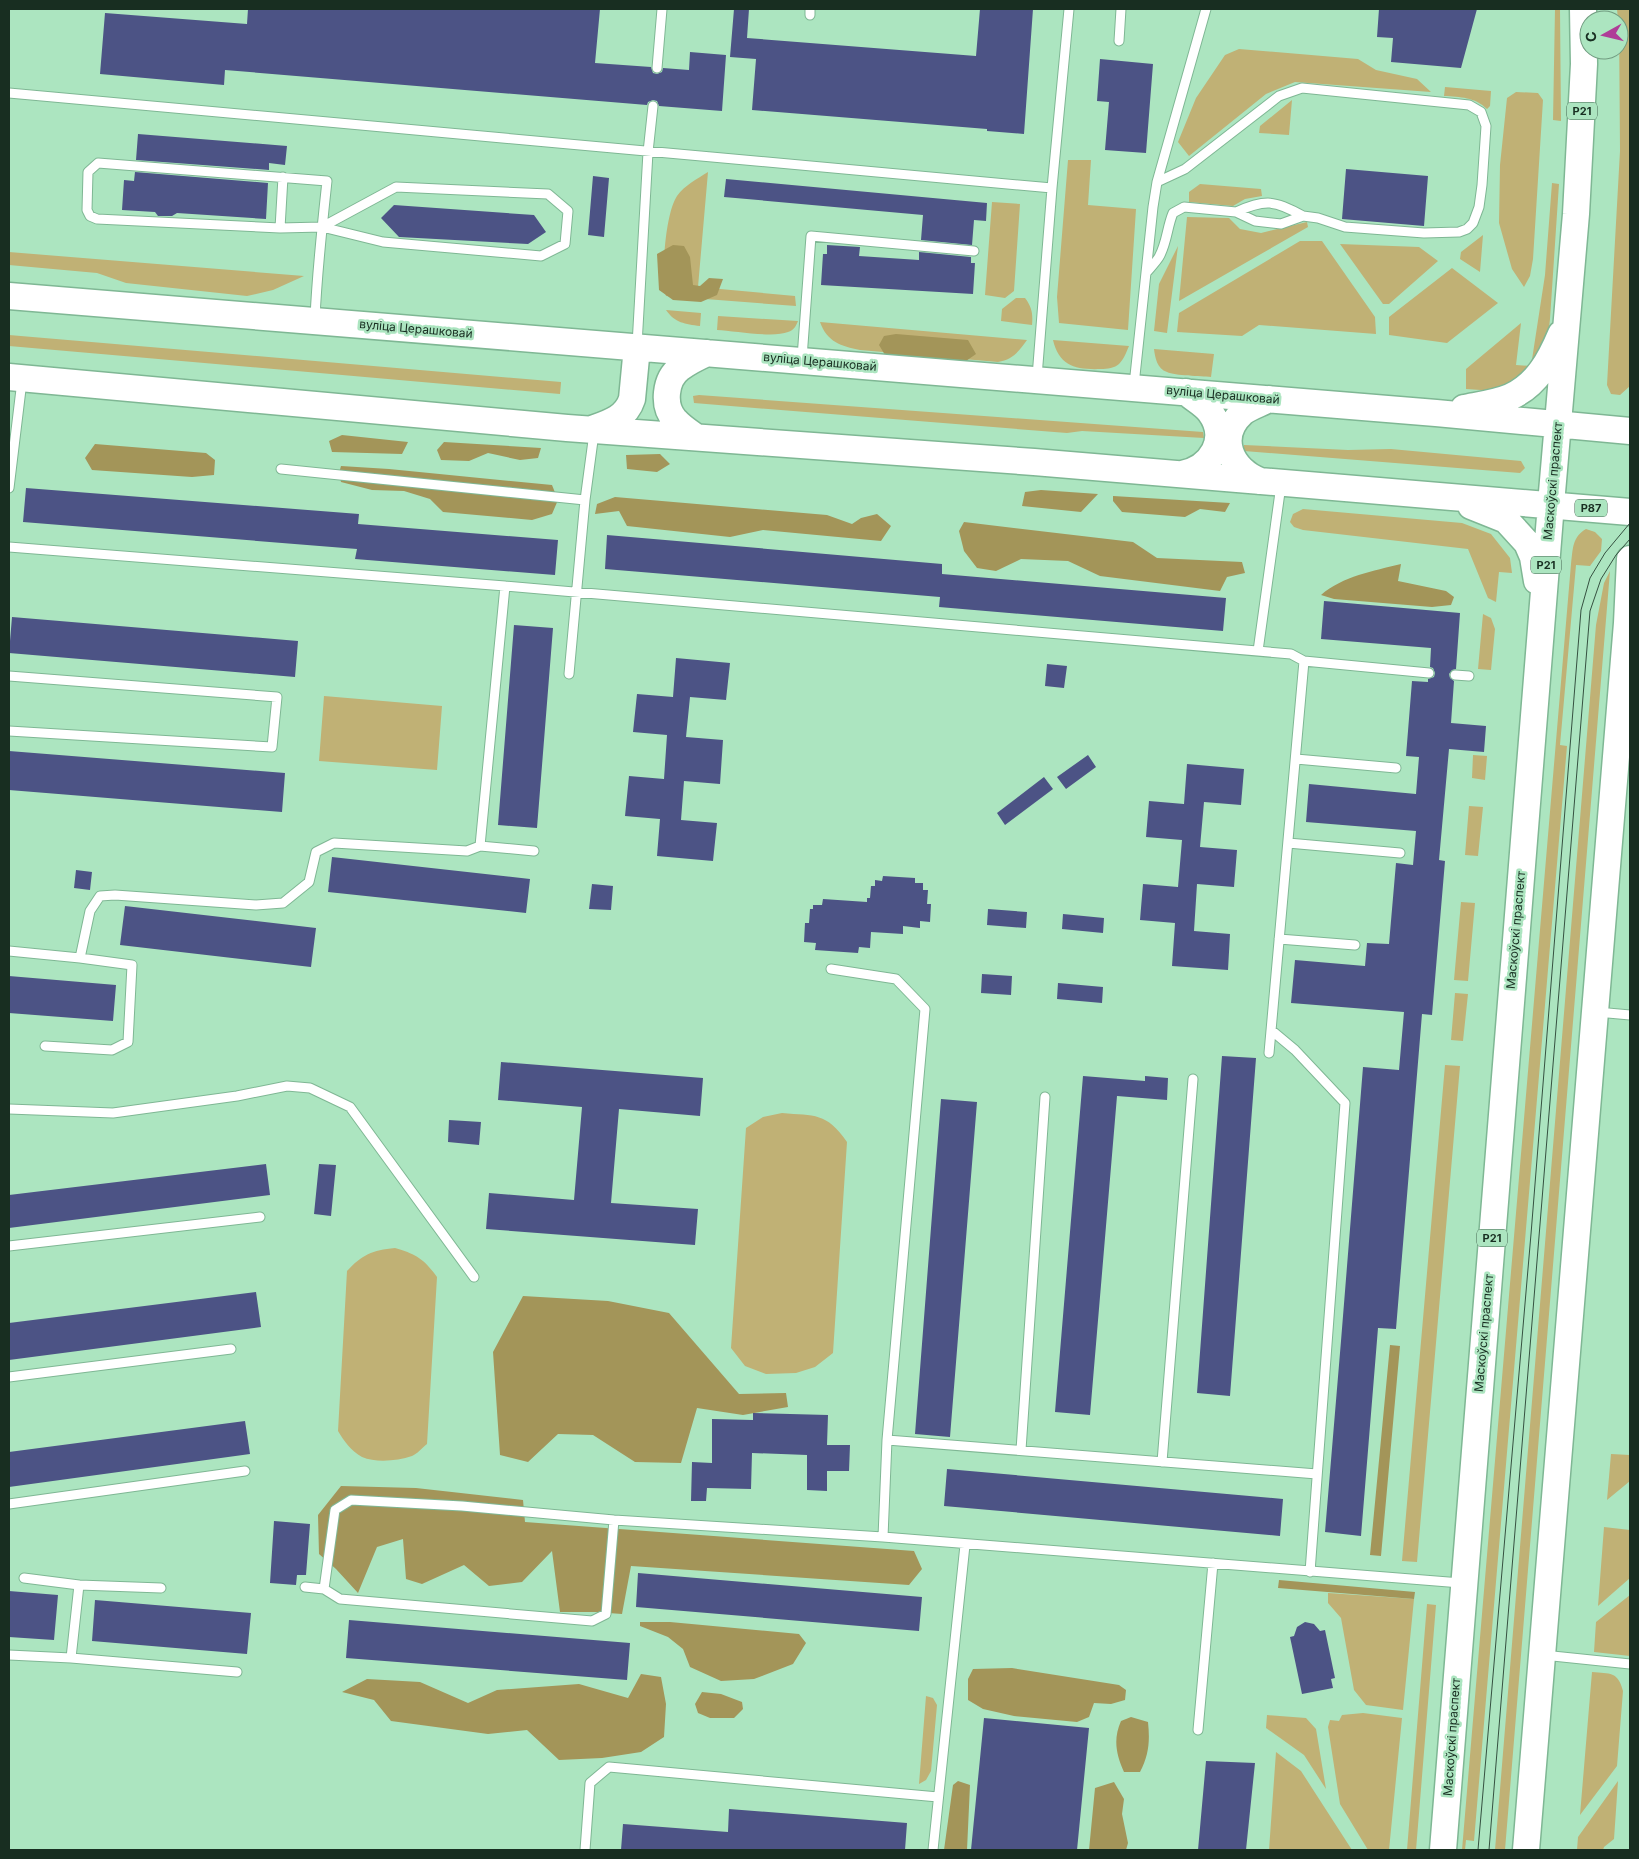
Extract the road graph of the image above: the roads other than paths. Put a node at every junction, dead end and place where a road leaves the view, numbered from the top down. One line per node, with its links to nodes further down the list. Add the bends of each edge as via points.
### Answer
1 (662, 9): 7 (lane)
2 (1069, 9): 13 (lane)
3 (1120, 9): 6 (lane)
4 (1206, 9): 12 (lane)
5 (1583, 9): 21 (main road, Маскоўскі праспект / Р21, via 1584,64)
6 (1119, 41)
7 (656, 68)
8 (9, 93): 10 (lane)
9 (653, 106): 10 (lane)
10 (648, 152): 13 (lane); 23 (lane)
11 (283, 177): 16 (lane, via 327,181); 17 (lane); 17 (lane, via 98,163 88,172 88,210 90,216 97,219)
12 (1157, 182): 15 (lane, via 1185,169 1279,96 1302,88 1469,105 1481,112 1486,126 1482,185 1479,207 1467,229 1424,233 1345,227); 19 (lane)
13 (1052, 188): 27 (lane)
14 (1236, 212): 15 (lane, via 1255,222 1281,224); 15 (lane, via 1256,203 1283,205); 19 (lane, via 1184,207 1172,213 1159,257)
15 (1303, 216)
16 (322, 227): 16 (lane, via 396,187 548,194 568,211 565,244 541,256 383,242); 17 (lane); 22 (lane)
17 (280, 228)
18 (974, 251): 25 (lane, via 811,236)
19 (1146, 273): 28 (lane)
20 (9, 296): 22 (main road, вуліца Церашковай)
21 (1567, 318): 31 (main road, via 1550,357 1529,386 1509,398); 32 (main road, Маскоўскі праспект / Р21)
22 (314, 321): 23 (main road, вуліца Церашковай)
23 (637, 347): 24 (main road, вуліца Церашковай); 33 (main road, via 630,406 626,413); 35 (main road, via 645,414)
24 (707, 353): 25 (main road, вуліца Церашковай); 36 (main road, via 680,367 670,379 667,389 669,411)
25 (802, 360): 27 (main road, вуліца Церашковай)
26 (15, 377): 33 (main road); 40 (lane)
27 (1037, 380): 28 (main road, вуліца Церашковай)
28 (1133, 388): 29 (main road, вуліца Церашковай)
29 (1186, 392): 30 (main road, вуліца Церашковай); 38 (main road, via 1209,411 1218,438 1207,462)
30 (1269, 399): 31 (main road, вуліца Церашковай); 39 (main road, via 1241,414 1229,440 1230,451 1240,470 1249,477)
31 (1436, 413): 32 (main road, вуліца Церашковай)
32 (1558, 425): 34 (main road, вуліца Церашковай); 43 (main road, Маскоўскі праспект / Р21)
33 (593, 430): 35 (main road); 42 (lane)
34 (1630, 431)
35 (661, 435): 36 (main road)
36 (696, 437): 38 (main road)
37 (282, 469): 42 (lane)
38 (1182, 474): 39 (main road)
39 (1270, 482): 41 (main road); 51 (lane)
40 (9, 488)
41 (1440, 495): 43 (main road); 50 (main road, via 1506,520 1527,544 1533,557)
42 (585, 500): 48 (lane)
43 (1551, 504): 44 (main road, Р87); 50 (main road, Маскоўскі праспект / Р21)
44 (1630, 512)
45 (9, 547): 47 (lane)
46 (1630, 559): 49 (main road)
47 (505, 586): 48 (lane); 62 (lane)
48 (577, 592): 51 (lane); 54 (lane)
49 (1629, 620): 70 (main road)
50 (1541, 626): 95 (main road, Маскоўскі праспект / Р21)
51 (1258, 651): 52 (lane, via 1291,654)
52 (1304, 661): 53 (lane); 59 (lane)
53 (1429, 673)
54 (569, 674)
55 (1455, 675): 57 (lane)
56 (9, 676): 58 (lane, via 277,697 272,747)
57 (1469, 676)
58 (9, 731)
59 (1296, 760): 60 (lane); 61 (lane)
60 (1396, 768)
61 (1288, 843): 64 (lane); 65 (lane)
62 (480, 846): 63 (lane); 68 (lane, via 467,851 334,843 316,852 309,882 283,903 256,905 100,896 90,911)
63 (534, 851)
64 (1400, 853)
65 (1279, 939): 66 (lane); 72 (lane)
66 (1355, 945)
67 (9, 951): 68 (lane)
68 (80, 958): 73 (lane, via 132,965 128,1042 112,1050)
69 (831, 969): 83 (lane, via 896,979 925,1009)
70 (1594, 1011): 71 (lane); 101 (main road)
71 (1630, 1015)
72 (1271, 1030): 74 (lane); 87 (lane, via 1295,1050 1345,1103)
73 (45, 1046)
74 (1269, 1053)
75 (1193, 1080): 85 (lane)
76 (1046, 1098): 84 (lane)
77 (9, 1109): 80 (lane, via 113,1112 237,1096 287,1086 310,1088 350,1107)
78 (260, 1218): 79 (lane)
79 (9, 1246)
80 (474, 1277)
81 (231, 1349): 82 (lane)
82 (9, 1377)
83 (887, 1440): 84 (lane); 90 (lane)
84 (1021, 1450): 85 (lane)
85 (1162, 1462): 87 (lane)
86 (245, 1472): 88 (lane)
87 (1317, 1474): 93 (lane)
88 (9, 1504)
89 (614, 1520): 90 (lane); 99 (lane, via 351,1500 335,1510); 99 (lane, via 606,1614 592,1621 340,1599)
90 (883, 1537): 91 (lane)
91 (965, 1545): 92 (lane); 106 (lane)
92 (1213, 1563): 93 (lane); 105 (lane)
93 (1310, 1572): 95 (lane)
94 (24, 1578): 96 (lane)
95 (1464, 1584): 109 (main road, Маскоўскі праспект / Р21)
96 (79, 1585): 98 (lane); 102 (lane)
97 (305, 1587): 99 (lane)
98 (161, 1588)
99 (324, 1589)
100 (9, 1655): 102 (lane)
101 (1541, 1655): 103 (lane); 110 (main road)
102 (71, 1658): 104 (lane)
103 (1630, 1664)
104 (237, 1672)
105 (1198, 1730)
106 (938, 1797): 107 (lane, via 609,1767 590,1783); 108 (lane)
107 (584, 1850)
108 (933, 1850)
109 (1443, 1850)
110 (1526, 1850)

